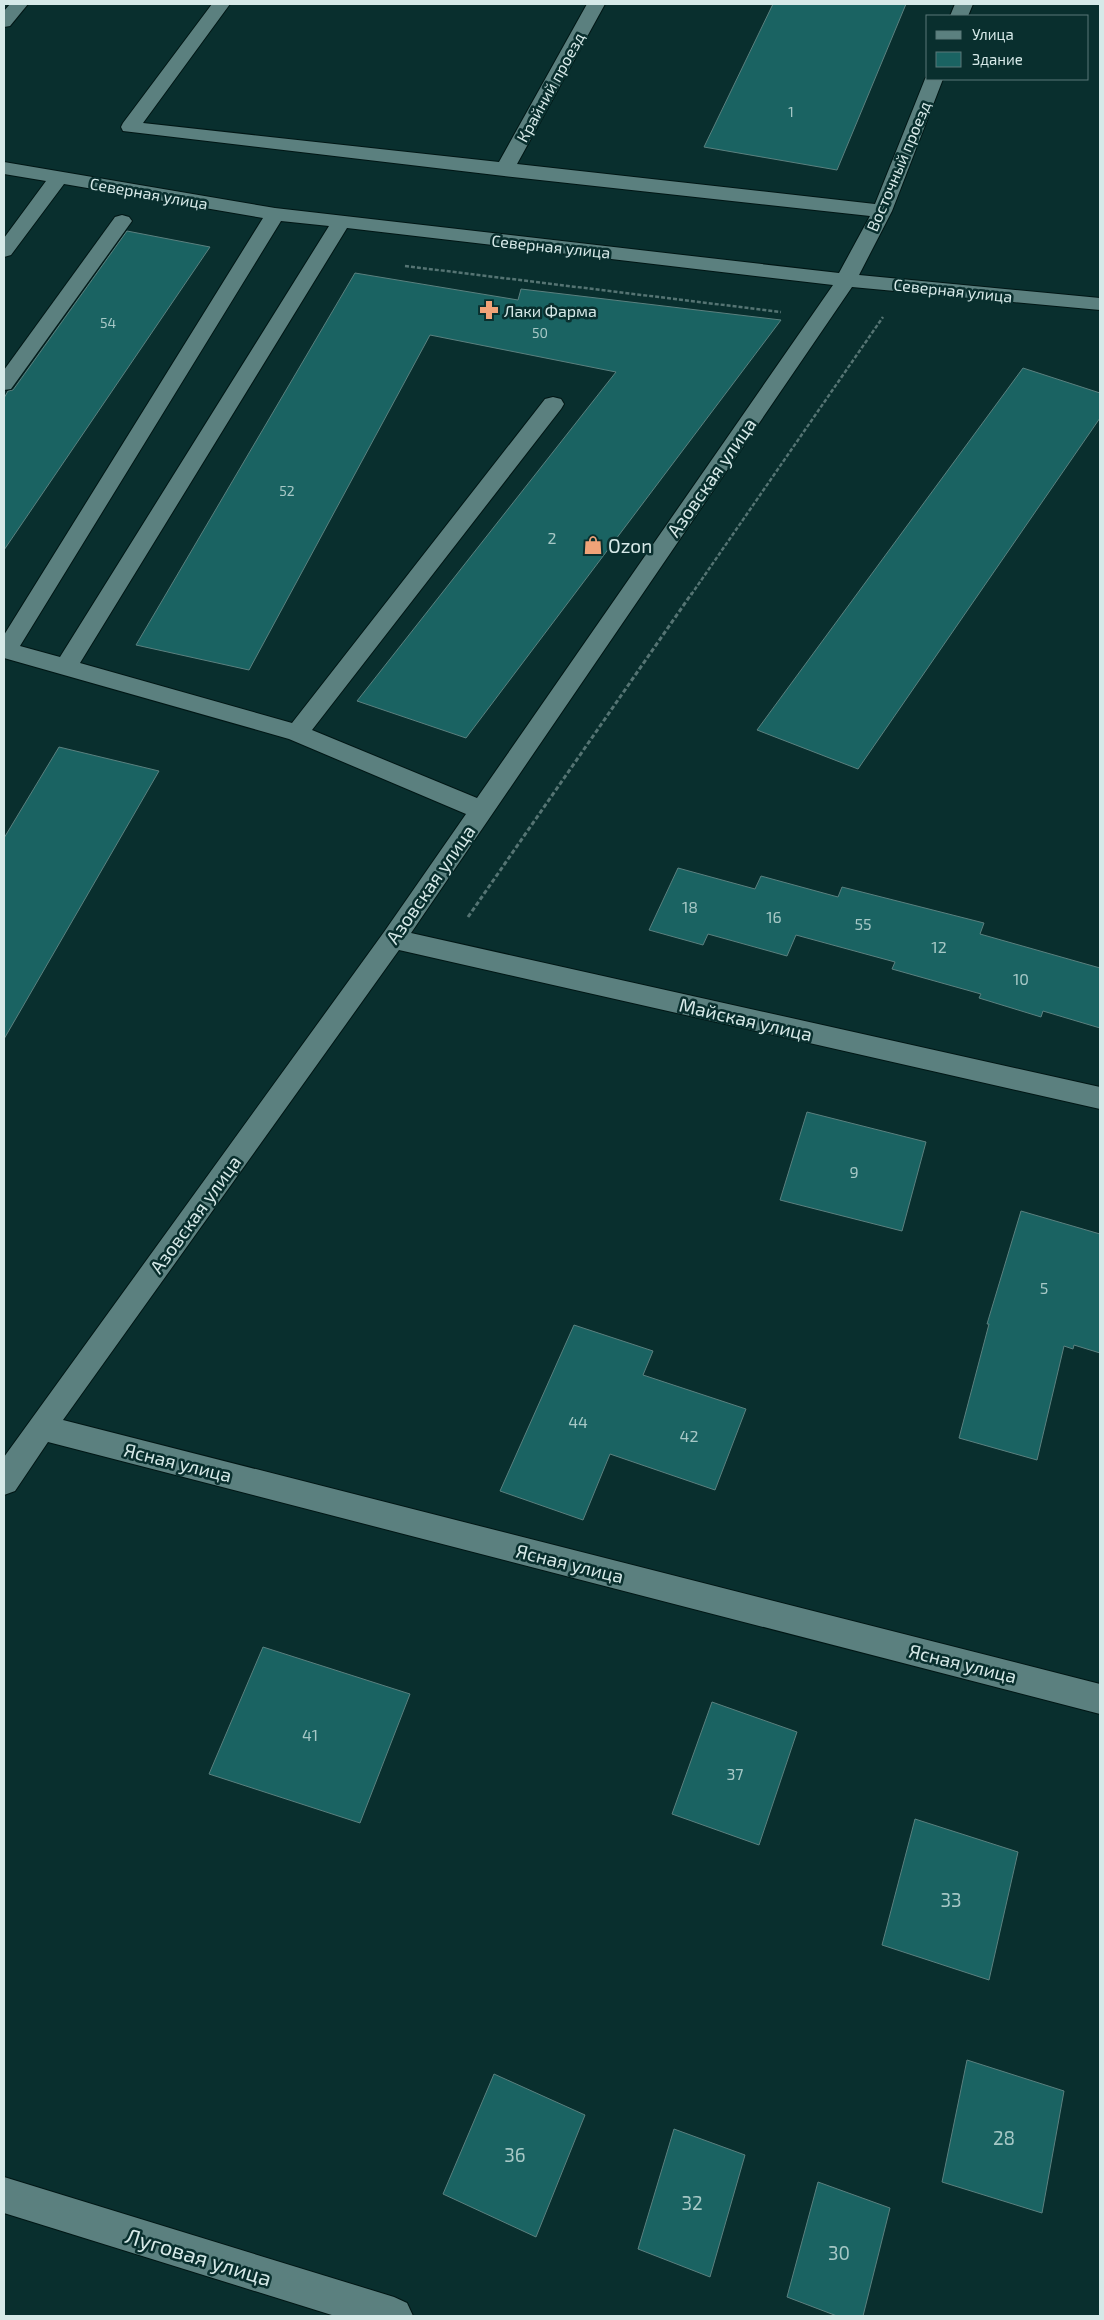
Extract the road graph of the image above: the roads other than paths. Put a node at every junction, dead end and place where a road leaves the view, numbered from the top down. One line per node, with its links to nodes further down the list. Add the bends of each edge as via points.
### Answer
1 (20, 4): 4 (street)
2 (221, 4): 7 (street, via 130,127)
3 (596, 4): 7 (street, Крайний проезд)
4 (4, 22)
5 (934, 80): 9 (street, Восточный проезд)
6 (4, 168): 8 (street, Северная улица)
7 (504, 170): 9 (street)
8 (59, 177): 10 (street, Северная улица); 13 (street)
9 (882, 211): 14 (street, Восточный проезд)
10 (275, 214): 12 (street, Северная улица); 18 (street)
11 (122, 221): 16 (street)
12 (341, 222): 14 (street, Северная улица); 19 (street)
13 (4, 251)
14 (846, 280): 15 (street, Северная улица); 21 (street, Азовская улица)
15 (1100, 304)
16 (4, 384)
17 (553, 404): 20 (street)
18 (5, 650): 19 (street)
19 (66, 667): 20 (street)
20 (297, 733): 21 (street)
21 (481, 810): 22 (street, Азовская улица)
22 (393, 939): 23 (street, Майская улица); 24 (street, Азовская улица)
23 (1100, 1098)
24 (41, 1427): 25 (street, Азовская улица); 26 (street, Ясная улица)
25 (4, 1482)
26 (1100, 1699)
27 (4, 2195): 28 (street, Луговая улица)
28 (394, 2316)

